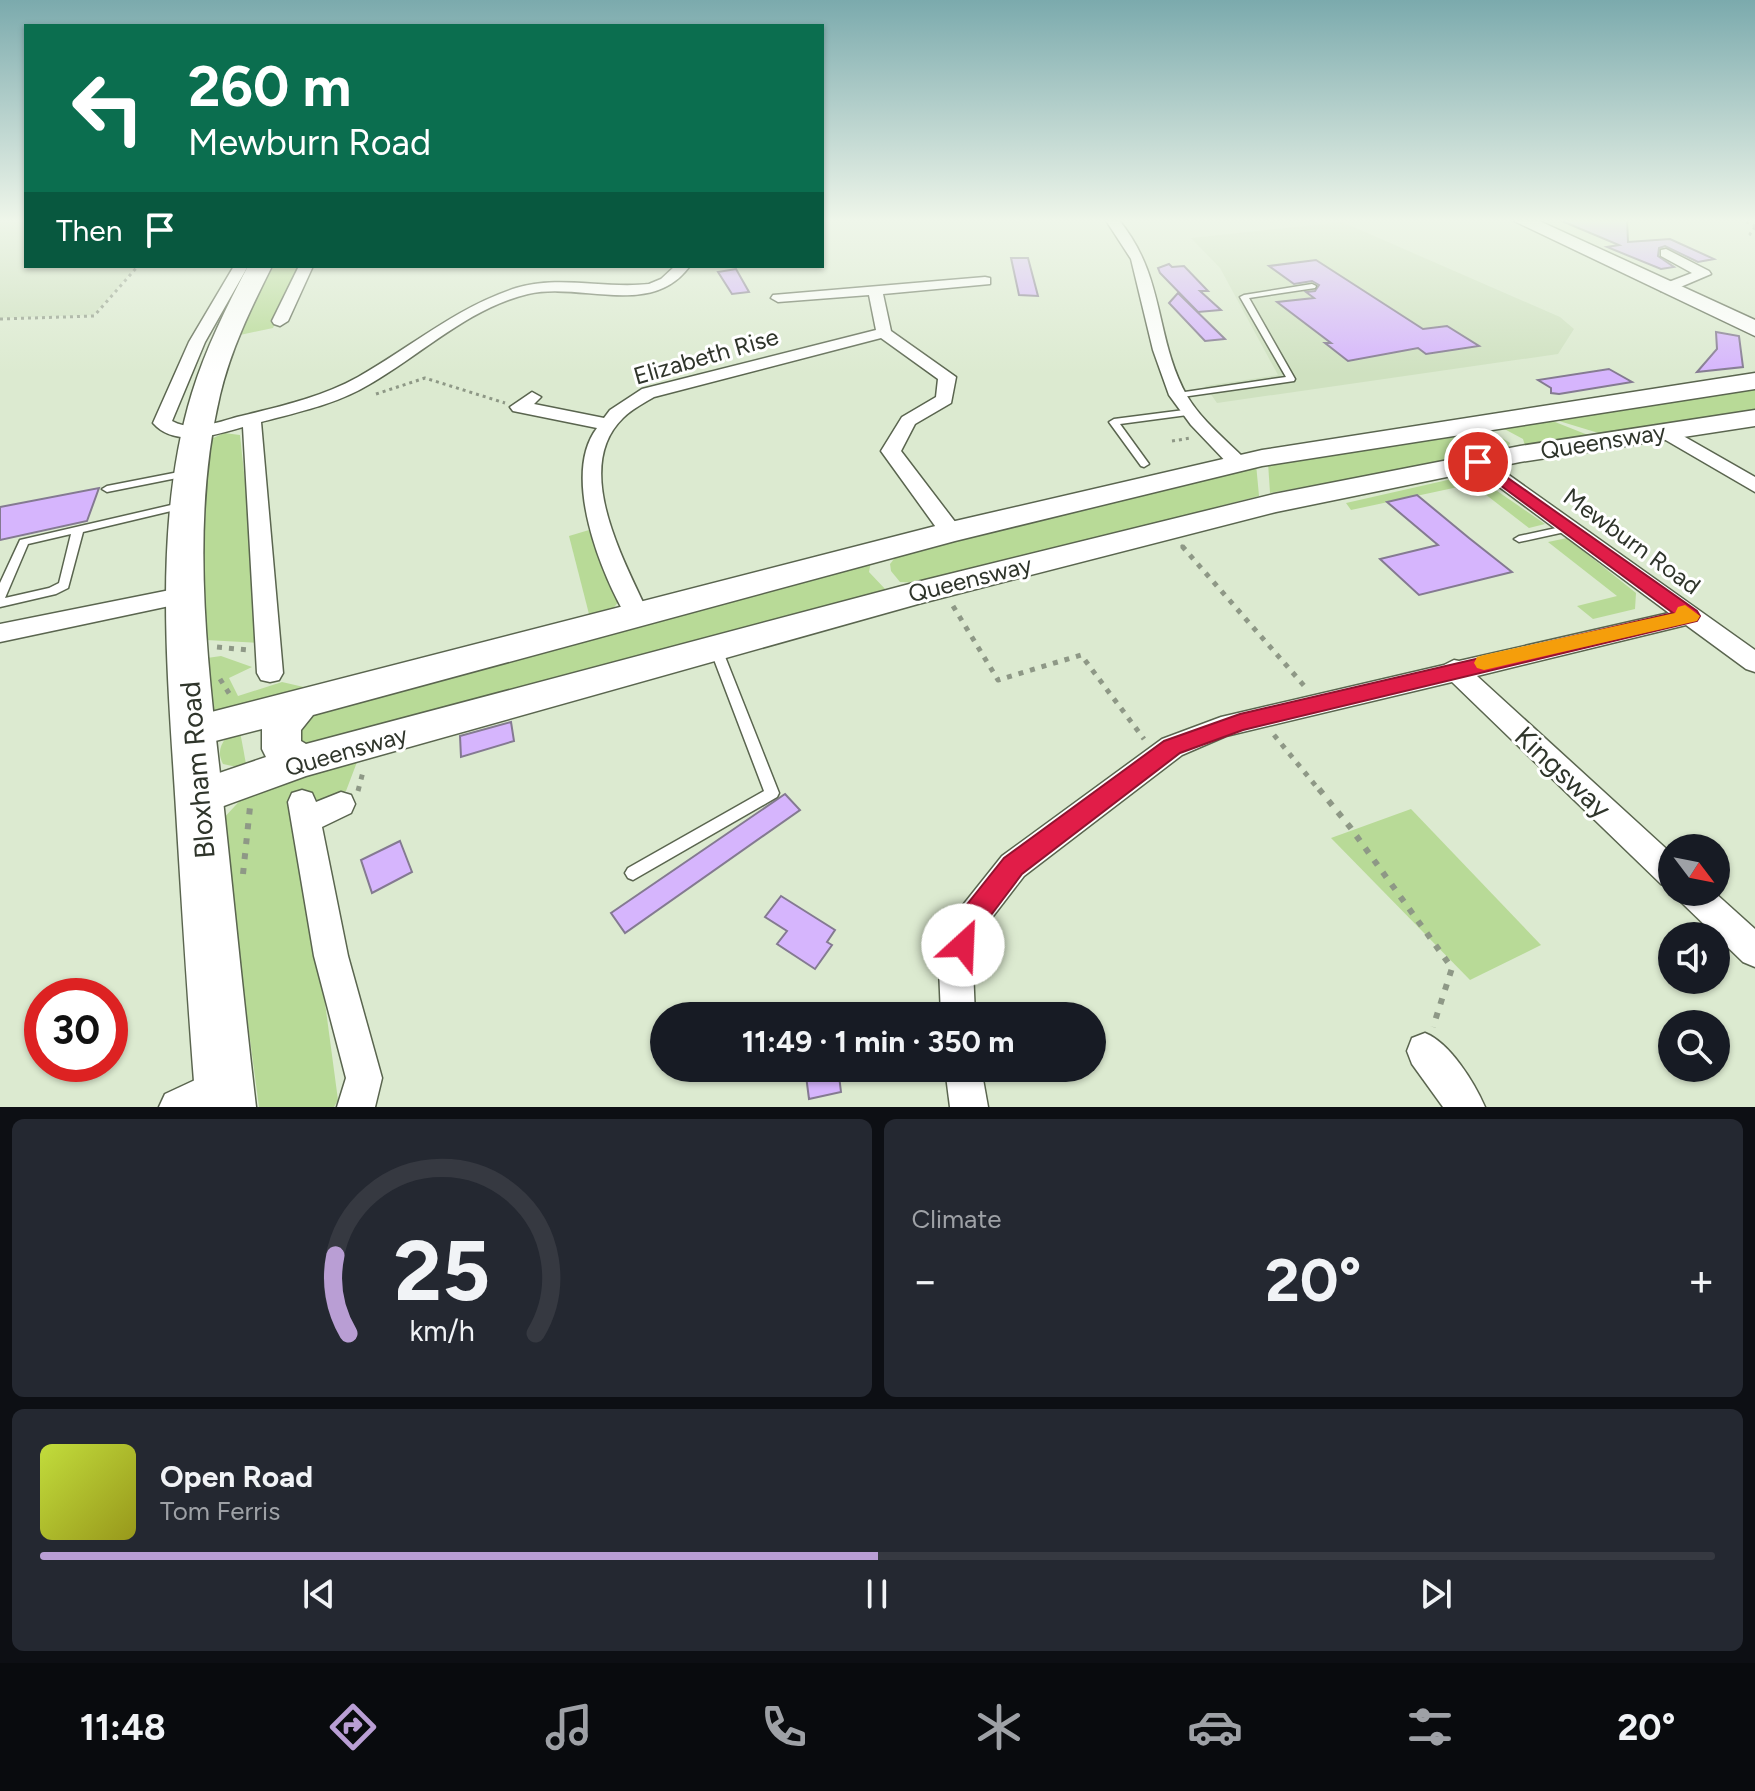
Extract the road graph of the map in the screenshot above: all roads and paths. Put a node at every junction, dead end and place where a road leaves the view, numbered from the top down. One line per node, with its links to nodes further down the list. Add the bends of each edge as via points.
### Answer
1 (134, 271): 14 (path, via 94,316)
2 (238, 271): 32 (street, via 195,346 162,423)
3 (257, 271): 32 (main road, Bloxham Road, via 238,302)
4 (304, 271): 15 (street)
5 (678, 271): 24 (street, via 665,284 648,289 560,286 508,295 456,319 359,384)
6 (1143, 271): 20 (street)
7 (1629, 271): 11 (street)
8 (1698, 271): 11 (street, via 1704,274)
9 (985, 281): 12 (street)
10 (1312, 286): 20 (lane, via 1244,297 1291,379)
11 (1666, 288): 16 (street)
12 (875, 290): 13 (street); 17 (street)
13 (778, 298)
14 (0, 319)
15 (280, 321)
16 (1755, 329)
17 (884, 333): 25 (street, Elizabeth Rise, via 648,393); 38 (street, via 947,377 945,399 908,421 891,451)
18 (1755, 381): 26 (street, Queensway)
19 (369, 396): 21 (path, via 425,378)
20 (1178, 396): 22 (street)
21 (525, 402): 25 (street)
22 (1192, 412): 30 (lane, via 1114,422); 31 (street)
23 (1755, 418): 27 (street, Queensway)
24 (252, 419): 32 (street); 51 (street)
25 (606, 424): 45 (street, via 596,446 589,488)
26 (1473, 424): 28 (street, via 1513,437); 31 (street, Queensway)
27 (1664, 431): 28 (street, Queensway); 33 (street)
28 (1520, 454): 29 (street, Queensway)
29 (1478, 462): 35 (street, Mewburn Road); 37 (street, Queensway)
30 (1144, 464)
31 (1239, 464): 38 (street, Queensway)
32 (193, 469): 34 (lane); 36 (lane); 42 (main road, Bloxham Road)
33 (1755, 486)
34 (107, 489)
35 (1570, 528): 39 (lane); 46 (street, Mewburn Road)
36 (78, 529): 43 (lane, via 24,542); 44 (lane, via 64,585)
37 (1167, 530): 41 (street, Queensway); 54 (path)
38 (951, 532): 40 (street, Queensway)
39 (1519, 539)
40 (888, 550): 41 (street, via 882,572 896,588); 45 (street, Queensway)
41 (929, 590): 49 (street, Queensway); 58 (path, via 998,680 1081,655)
42 (185, 595): 47 (street); 56 (main road, Bloxham Road)
43 (0, 596)
44 (0, 603)
45 (637, 615): 53 (street, Queensway)
46 (1690, 616): 50 (street, Mewburn Road); 52 (street)
47 (0, 633)
48 (216, 647): 51 (path, via 231,646)
49 (716, 648): 57 (street, Queensway); 63 (lane, via 772,793)
50 (1755, 663)
51 (270, 664)
52 (1454, 669): 54 (street); 62 (street, Kingsway)
53 (301, 703): 56 (street, Queensway); 59 (street, via 281,726 282,749)
54 (1319, 703): 55 (street)
55 (1259, 717): 58 (street, via 1208,732); 67 (path, via 1350,827 1452,968)
56 (192, 732): 60 (main road, Bloxham Road)
57 (372, 743): 59 (street, Queensway); 61 (path, via 357,792)
58 (1157, 758): 66 (street, via 1013,866 970,921 956,968)
59 (302, 761): 60 (street, Queensway)
60 (199, 797): 69 (main road, Bloxham Road)
61 (341, 804): 71 (street, via 304,812 331,956 364,1078)
62 (1658, 861)
63 (633, 873)
64 (1707, 906): 65 (street)
65 (1755, 951)
66 (957, 1002)
67 (1425, 1051): 73 (street)
68 (965, 1082): 72 (street)
69 (225, 1096): 70 (street)
70 (178, 1107)
71 (356, 1107)
72 (969, 1107)
73 (1466, 1107)

